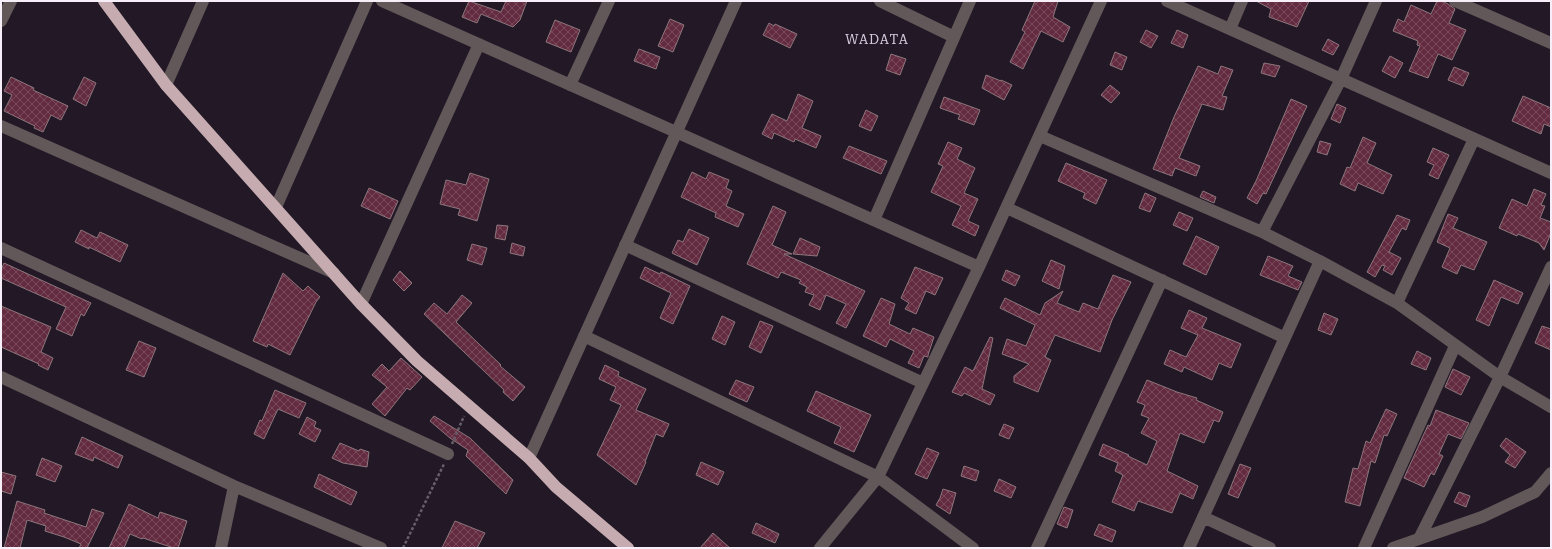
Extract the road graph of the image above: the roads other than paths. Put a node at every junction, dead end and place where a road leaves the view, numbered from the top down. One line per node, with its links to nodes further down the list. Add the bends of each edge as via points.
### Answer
1 (104, 1): 19 (highway)
2 (203, 1): 19 (street)
3 (366, 1): 26 (street)
4 (382, 1): 17 (street)
5 (609, 1): 20 (street)
6 (736, 1): 22 (street)
7 (880, 1): 15 (street)
8 (970, 1): 15 (street)
9 (1101, 1): 23 (street)
10 (1167, 1): 14 (street)
11 (1242, 1): 14 (street)
12 (1376, 1): 18 (street)
13 (1455, 1): 16 (street)
14 (1230, 29): 18 (street)
15 (954, 37): 28 (street)
16 (1551, 43)
17 (479, 44): 20 (street); 38 (street)
18 (1341, 79): 24 (street); 29 (street)
19 (166, 85): 26 (highway)
20 (570, 85): 22 (street)
21 (1, 126): 35 (street)
22 (677, 132): 28 (street); 30 (street)
23 (1040, 136): 27 (street); 29 (street)
24 (1474, 138): 25 (street); 37 (street)
25 (1551, 173)
26 (276, 207): 35 (highway)
27 (1007, 208): 33 (street); 36 (street)
28 (874, 220): 33 (street)
29 (1262, 232): 32 (street)
30 (626, 245): 39 (street); 44 (street)
31 (1, 248): 46 (street)
32 (1320, 261): 37 (street); 40 (street)
33 (979, 267): 44 (street)
34 (1551, 267): 43 (street)
35 (334, 274): 38 (highway)
36 (1162, 280): 40 (street); 58 (street)
37 (1397, 303): 41 (street)
38 (361, 304): 47 (highway, via 417,361)
39 (584, 336): 47 (street); 49 (street)
40 (1285, 338): 51 (street)
41 (1455, 346): 43 (street); 61 (street)
42 (1, 377): 50 (street)
43 (1500, 378): 45 (street); 52 (street)
44 (923, 383): 49 (street)
45 (1551, 408)
46 (448, 454)
47 (528, 458): 55 (highway, via 556,487)
48 (1551, 473): 52 (street, via 1534,492 1482,517)
49 (878, 477): 56 (street); 57 (street)
50 (234, 486): 53 (street); 54 (street)
51 (1203, 517): 59 (street); 60 (street)
52 (1418, 539): 62 (street)
53 (221, 548)
54 (381, 548)
55 (628, 548)
56 (820, 548)
57 (973, 548)
58 (1037, 548)
59 (1189, 548)
60 (1270, 548)
61 (1364, 548)
62 (1393, 548)

